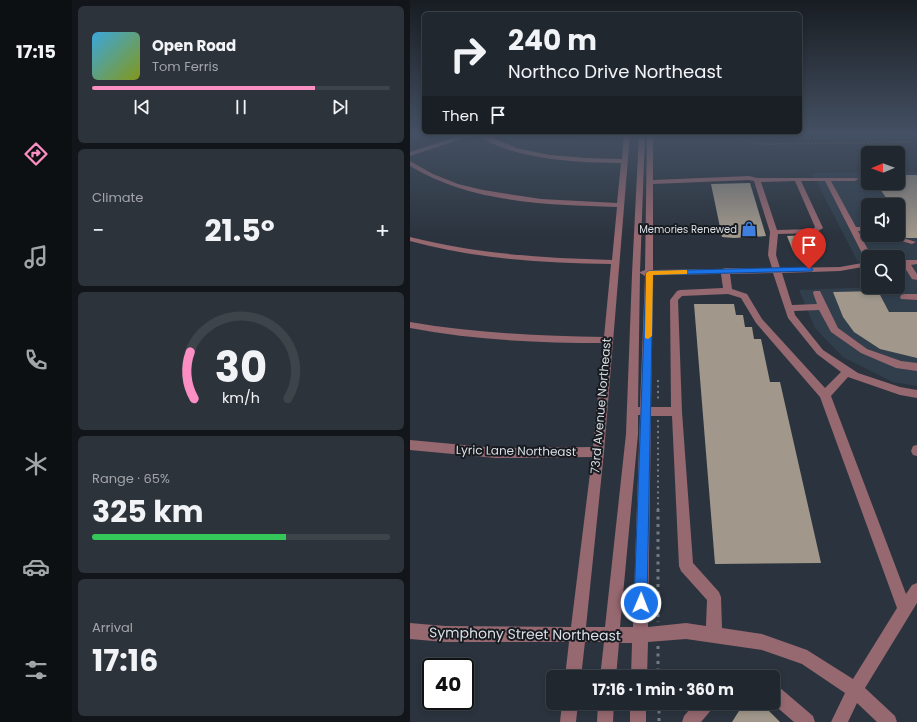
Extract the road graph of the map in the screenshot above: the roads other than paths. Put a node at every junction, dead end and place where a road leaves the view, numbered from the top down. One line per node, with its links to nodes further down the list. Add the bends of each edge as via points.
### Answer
1 (418, 168): 10 (street, via 448,182 480,191 537,201)
2 (624, 168): 10 (street, 73rd Avenue Northeast)
3 (641, 168): 26 (street)
4 (650, 168): 9 (street)
5 (797, 179): 6 (street); 8 (street); 13 (street, via 819,228 815,231)
6 (827, 179): 7 (street); 11 (street)
7 (855, 179)
8 (757, 180): 9 (street, via 749,178); 13 (street)
9 (650, 182): 25 (street)
10 (621, 205): 18 (street, 73rd Avenue Northeast)
11 (853, 229): 12 (street); 17 (street)
12 (861, 229)
13 (774, 232): 23 (street, via 772,255)
14 (410, 239): 18 (street, via 489,256 551,261)
15 (905, 240): 16 (street)
16 (912, 242)
17 (864, 250)
18 (615, 262): 35 (street, 73rd Avenue Northeast)
19 (917, 262): 20 (street)
20 (905, 263)
21 (861, 265): 23 (street, via 840,269)
22 (905, 266): 27 (street)
23 (778, 269): 24 (street); 33 (street)
24 (725, 270): 25 (street); 28 (street)
25 (649, 273): 26 (street); 40 (street)
26 (636, 274): 40 (street)
27 (916, 278)
28 (728, 291): 39 (street, via 744,296 759,321); 41 (street, via 680,293 674,300)
29 (817, 293): 32 (street)
30 (904, 297): 31 (street)
31 (917, 297)
32 (822, 307): 33 (street); 36 (street, via 834,330 864,351 900,365)
33 (789, 308): 37 (street, via 791,316 820,352)
34 (410, 324): 35 (street, via 434,330 532,339)
35 (607, 340): 43 (street, 73rd Avenue Northeast)
36 (917, 366)
37 (848, 372): 38 (street, via 900,391); 39 (street)
38 (917, 394)
39 (825, 395): 45 (street)
40 (639, 411): 41 (street); 48 (street, via 632,434); 49 (street)
41 (678, 412): 50 (street, via 686,566 714,597)
42 (410, 446): 43 (street, Lyric Lane Northeast, via 496,453)
43 (598, 452): 47 (street, 73rd Avenue Northeast)
44 (917, 590): 45 (street)
45 (905, 609): 54 (street)
46 (410, 631): 47 (street, Symphony Street Northeast, via 445,634)
47 (577, 635): 48 (street, Symphony Street Northeast); 51 (street, 73rd Avenue Northeast)
48 (612, 635): 49 (street, Symphony Street Northeast); 52 (street)
49 (640, 635): 50 (street, Symphony Street Northeast, via 686,631); 53 (street)
50 (714, 635): 54 (street, Symphony Street Northeast, via 762,642 807,658)
51 (574, 670)
52 (609, 670)
53 (639, 670)
54 (855, 690): 65 (street); 66 (street, Symphony Street Northeast)
55 (780, 699): 64 (street)
56 (569, 710): 60 (street)
57 (606, 710): 61 (street)
58 (638, 710): 62 (street)
59 (700, 710): 63 (street)
60 (568, 722)
61 (605, 722)
62 (638, 722)
63 (690, 722)
64 (807, 722)
65 (839, 722)
66 (889, 722)

